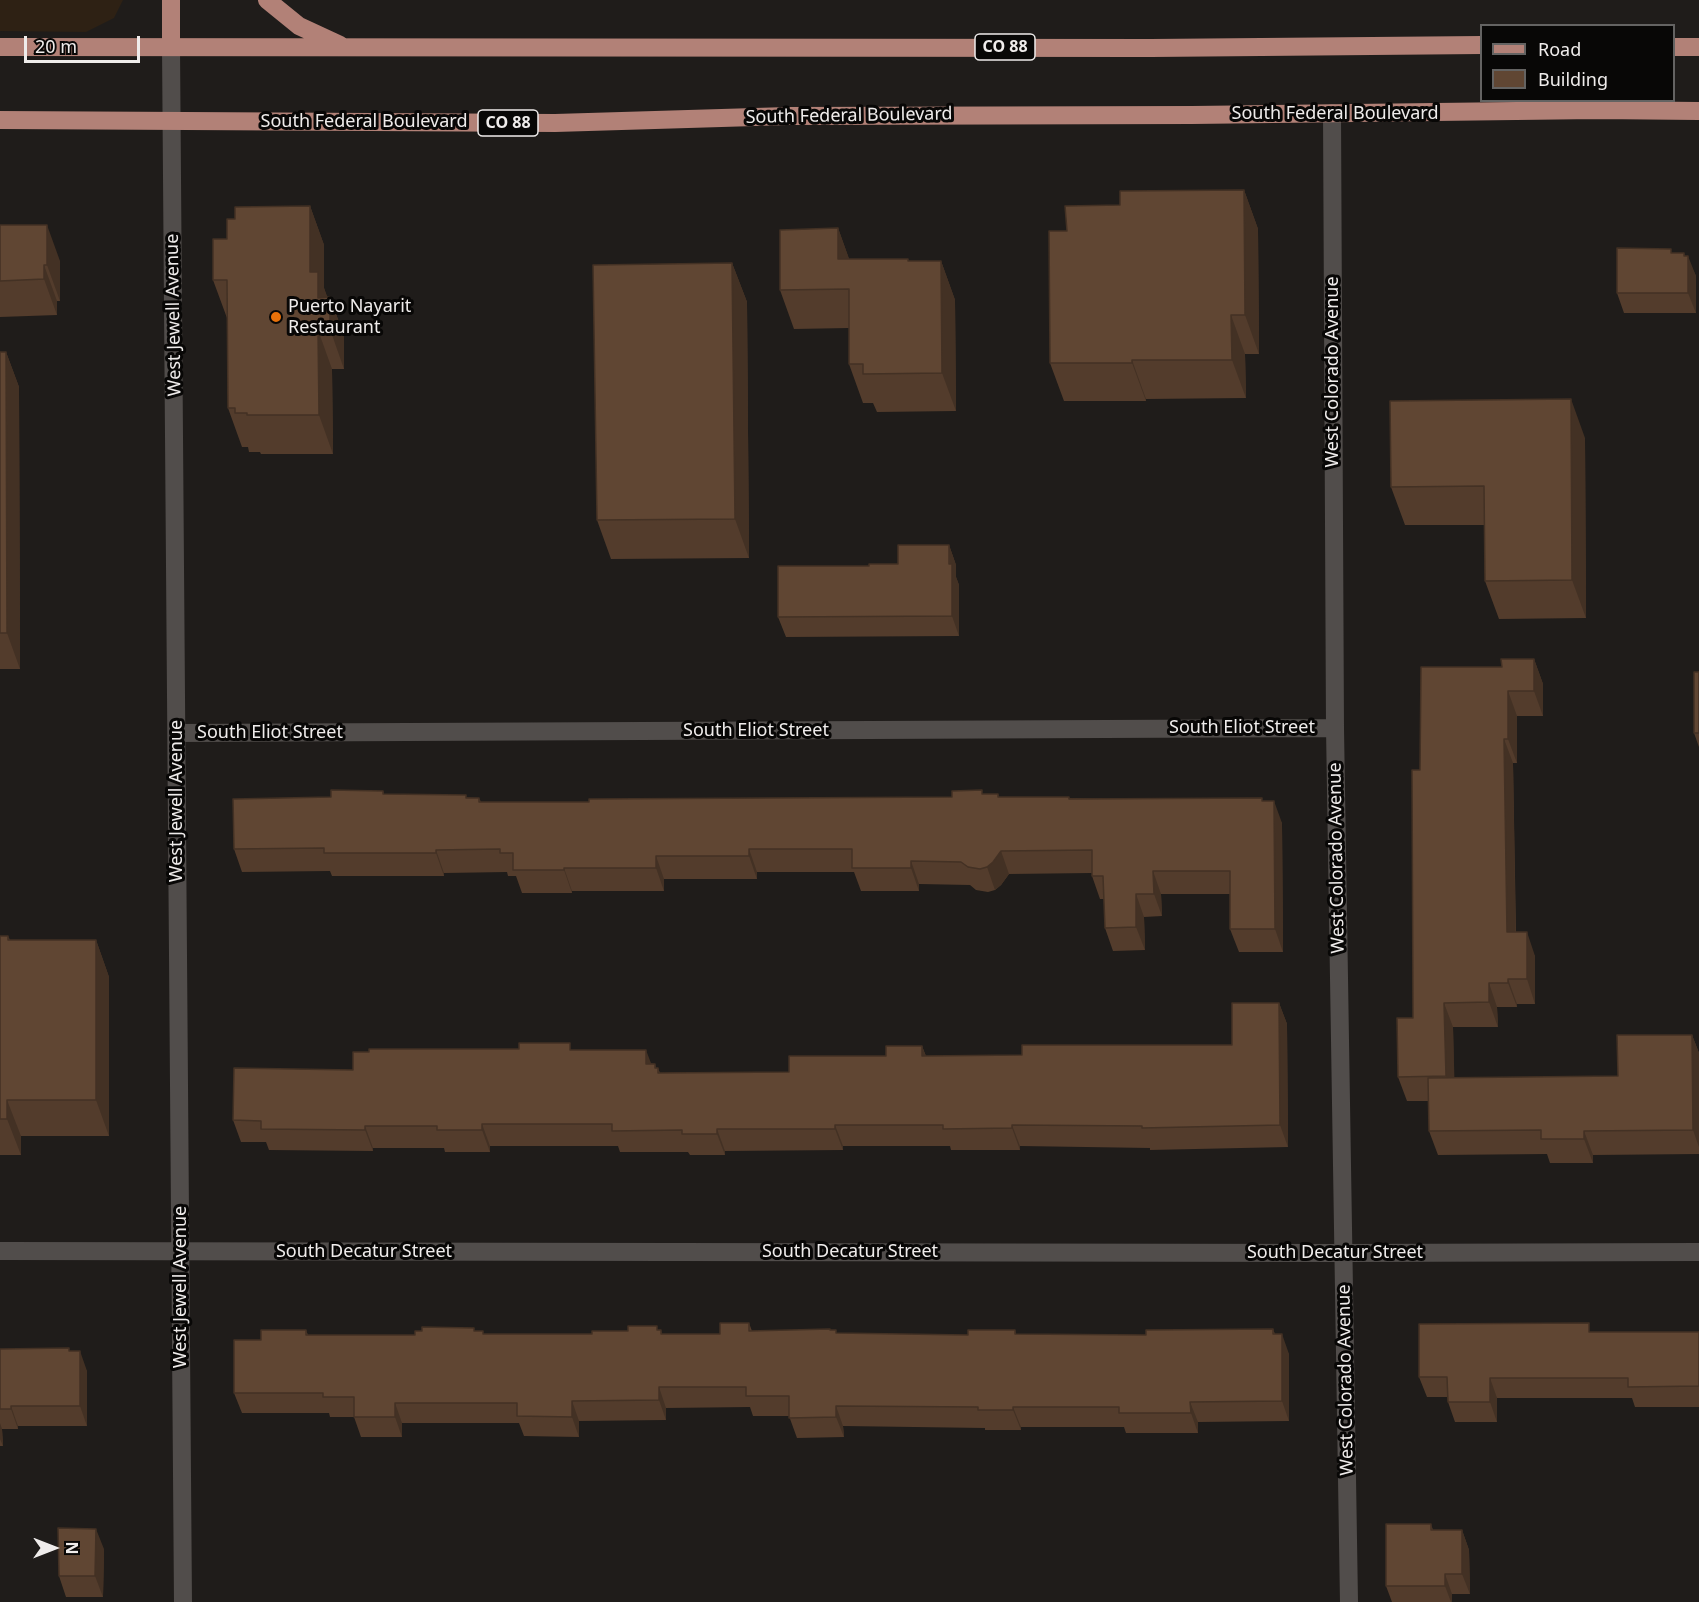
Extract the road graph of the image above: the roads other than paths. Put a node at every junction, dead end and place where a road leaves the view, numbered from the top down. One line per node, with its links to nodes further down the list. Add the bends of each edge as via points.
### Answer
1 (171, 0): 5 (main road, West Jewell Avenue)
2 (267, 0): 6 (main road, via 299,26)
3 (1480, 45): 6 (main road, CO 88)
4 (0, 46): 5 (main road, CO 88)
5 (171, 47): 6 (main road, CO 88); 12 (street, West Jewell Avenue)
6 (344, 47)
7 (1675, 47): 8 (main road)
8 (1699, 47)
9 (1699, 111): 10 (main road, South Federal Boulevard / CO 88)
10 (1332, 113): 12 (main road, South Federal Boulevard / CO 88, via 800,116 555,123); 13 (street, West Colorado Avenue)
11 (0, 120): 12 (main road, South Federal Boulevard / CO 88)
12 (172, 121): 14 (street, West Jewell Avenue)
13 (1335, 728): 14 (street, South Eliot Street); 18 (street, West Colorado Avenue)
14 (177, 733): 16 (street, West Jewell Avenue)
15 (0, 1251): 16 (street, South Decatur Street)
16 (180, 1251): 18 (street, South Decatur Street); 19 (street, West Jewell Avenue)
17 (1699, 1252): 18 (street, South Decatur Street)
18 (1344, 1253): 20 (street, West Colorado Avenue)
19 (183, 1602)
20 (1349, 1602)

